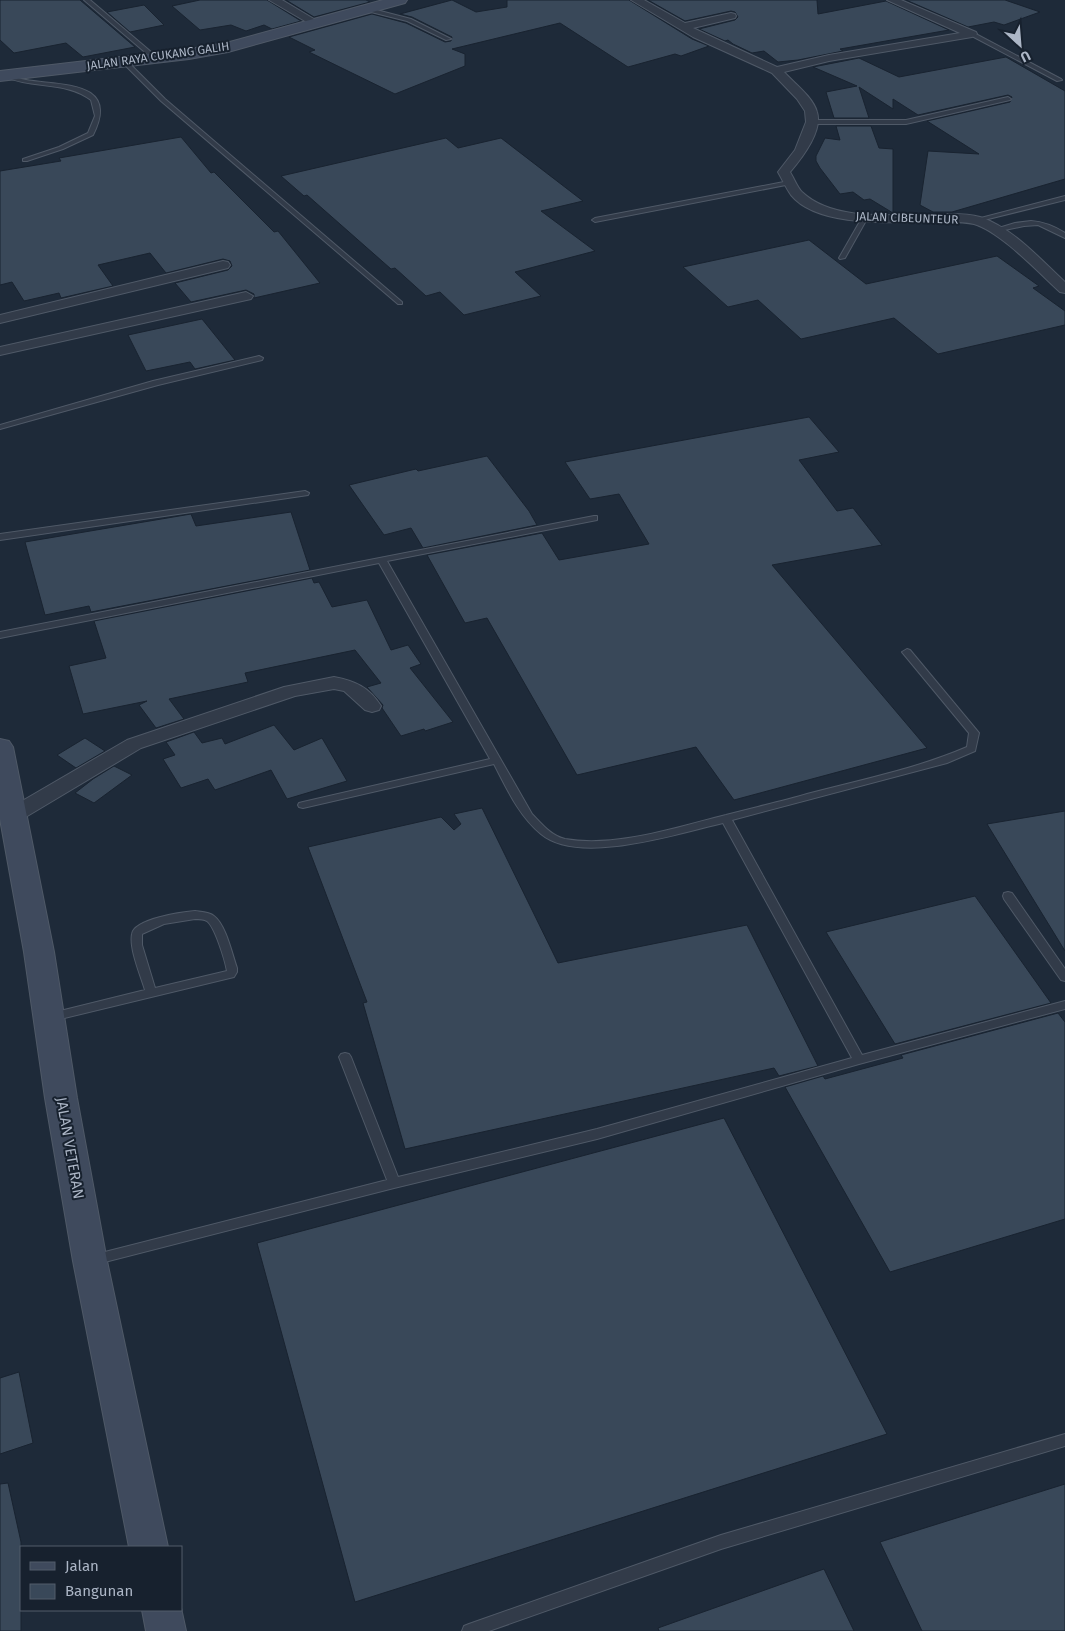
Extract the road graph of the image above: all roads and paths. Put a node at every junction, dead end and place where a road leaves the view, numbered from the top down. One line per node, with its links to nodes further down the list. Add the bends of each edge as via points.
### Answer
1 (87, 0): 12 (lane)
2 (274, 0): 8 (street)
3 (400, 0): 6 (main road, JALAN RAYA CUKANG GALIH)
4 (636, 0): 9 (street)
5 (892, 0): 10 (street)
6 (365, 9): 8 (main road, JALAN RAYA CUKANG GALIH); 11 (lane, via 409,20)
7 (731, 16): 9 (street)
8 (314, 22): 12 (main road, JALAN RAYA CUKANG GALIH, via 233,46)
9 (683, 27): 14 (street)
10 (972, 34): 14 (street, via 829,58); 16 (lane)
11 (448, 39)
12 (154, 58): 13 (main road, JALAN RAYA CUKANG GALIH)
13 (124, 61): 15 (main road, JALAN RAYA CUKANG GALIH); 31 (lane, via 163,100)
14 (776, 71): 18 (street, via 802,97 811,111)
15 (4, 76): 19 (lane, via 81,90 94,99 98,116 91,134)
16 (1059, 80)
17 (1008, 98): 18 (lane, via 906,122)
18 (812, 122): 20 (street, via 801,151 784,172)
19 (25, 160)
20 (789, 183): 22 (street, JALAN CIBEUNTEUR, via 816,208); 23 (lane)
21 (1065, 198): 24 (lane)
22 (865, 217): 24 (street, JALAN CIBEUNTEUR); 27 (lane)
23 (595, 220)
24 (976, 220): 25 (street, JALAN CIBEUNTEUR)
25 (995, 230): 26 (lane, via 1040,222); 29 (street, JALAN CIBEUNTEUR)
26 (1065, 236)
27 (842, 258)
28 (222, 265): 32 (street)
29 (1065, 289)
30 (246, 296): 33 (street)
31 (400, 303)
32 (0, 319)
33 (0, 351)
34 (259, 358): 35 (lane)
35 (0, 426)
36 (305, 493): 38 (lane)
37 (594, 518): 39 (lane)
38 (0, 537)
39 (380, 559): 40 (lane); 44 (lane)
40 (0, 635)
41 (907, 652): 47 (lane, via 974,733 972,749 944,761)
42 (372, 706): 46 (street, via 350,686 334,683 291,691 134,744)
43 (0, 747): 46 (main road, JALAN VETERAN)
44 (494, 761): 45 (lane); 47 (lane, via 528,816 546,833 562,842 624,842)
45 (303, 805)
46 (12, 816): 52 (main road, JALAN VETERAN)
47 (726, 818): 54 (lane)
48 (1008, 896): 49 (lane)
49 (1065, 977)
50 (151, 992): 50 (lane, via 137,944 137,933 141,928 156,922 204,915 211,918 232,972); 52 (lane)
51 (1065, 1005): 54 (lane)
52 (49, 1018): 56 (main road, JALAN VETERAN)
53 (345, 1057): 55 (lane)
54 (859, 1060): 55 (lane, via 597,1134)
55 (394, 1183): 56 (lane)
56 (90, 1261): 58 (main road, JALAN VETERAN)
57 (1065, 1440): 61 (lane, via 721,1542)
58 (149, 1546)
59 (162, 1611): 60 (main road)
60 (166, 1631)
61 (469, 1631)

